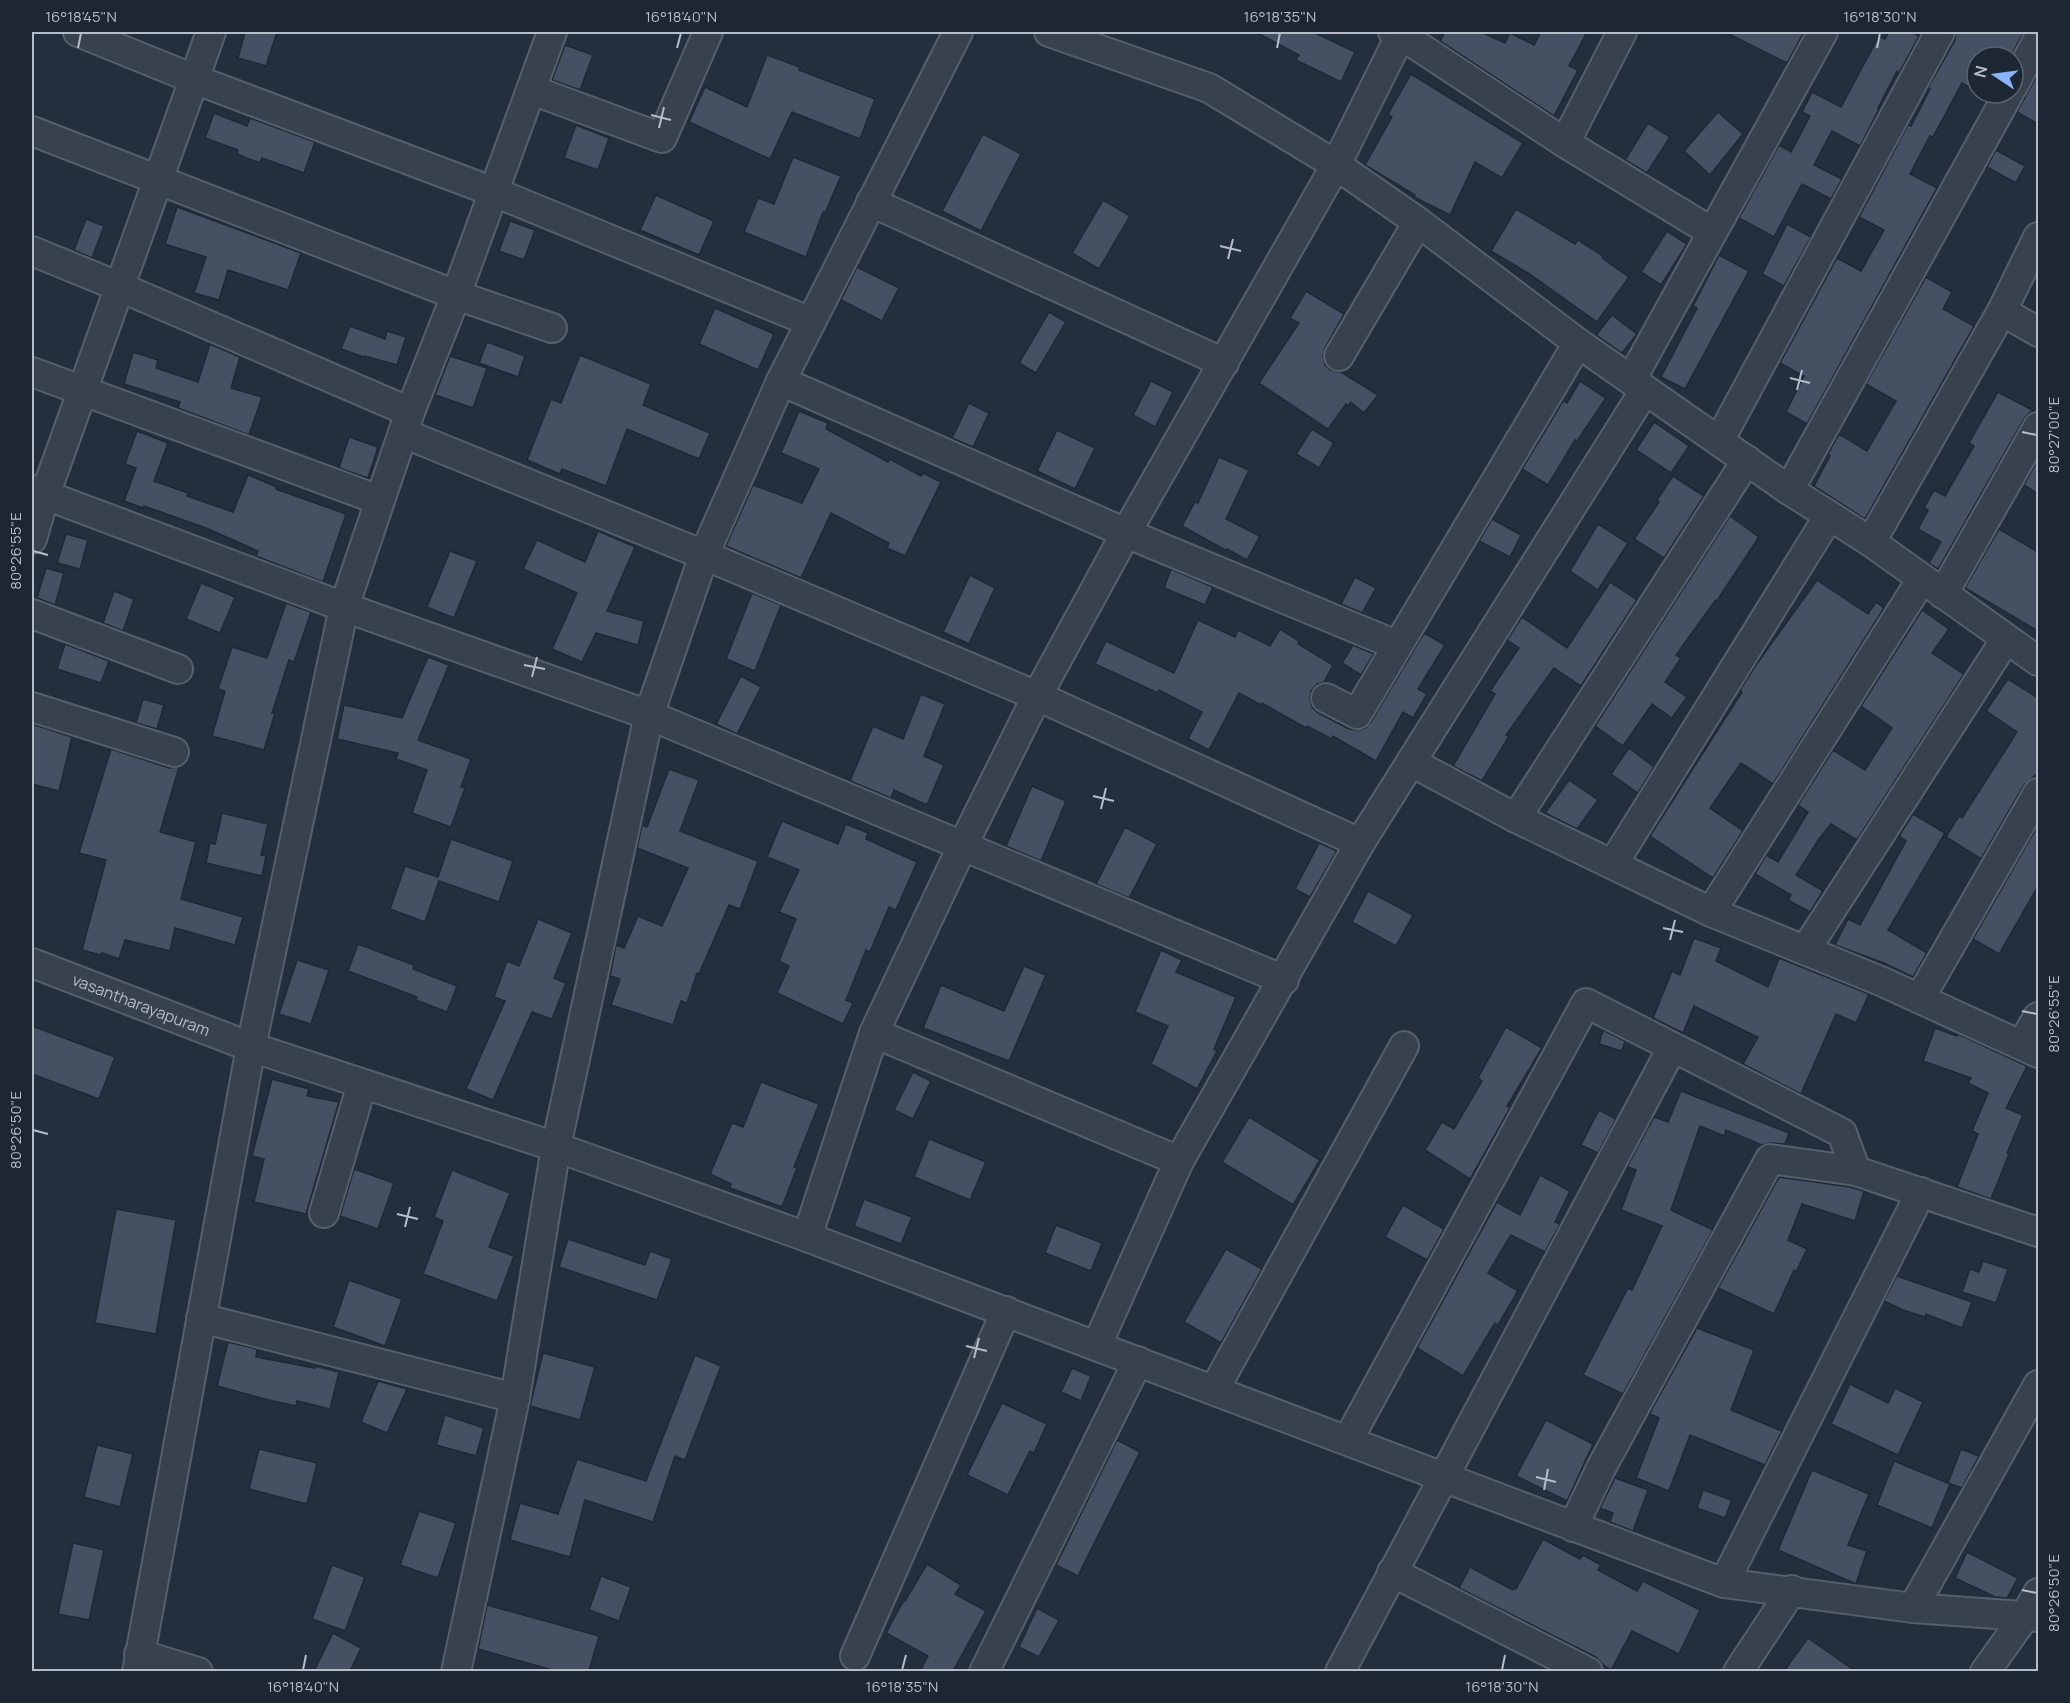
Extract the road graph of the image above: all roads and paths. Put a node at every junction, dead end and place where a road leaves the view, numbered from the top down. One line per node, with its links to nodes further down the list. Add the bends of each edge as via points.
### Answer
1 (78, 32): 13 (street)
2 (211, 32): 13 (street)
3 (552, 32): 14 (street)
4 (708, 32): 14 (street, via 662,138)
5 (958, 32): 21 (street)
6 (1050, 32): 18 (street, via 1209,88)
7 (1623, 32): 17 (street)
8 (1823, 32): 23 (street)
9 (1940, 32): 41 (street)
10 (1399, 33): 17 (street); 18 (street)
11 (2038, 40): 12 (street)
12 (2025, 64)
13 (194, 79): 19 (street); 20 (street)
14 (531, 90): 20 (street)
15 (2002, 105): 43 (street)
16 (32, 131): 19 (street)
17 (1566, 143): 23 (street)
18 (1336, 165): 22 (street); 34 (street)
19 (158, 180): 26 (street); 27 (street)
20 (494, 192): 27 (street); 29 (street)
21 (872, 202): 29 (street); 34 (street)
22 (1418, 222): 32 (street); 33 (street)
23 (1712, 232): 37 (street)
24 (2038, 237): 28 (street)
25 (32, 251): 26 (street)
26 (120, 287): 38 (street); 39 (street)
27 (456, 295): 30 (street); 39 (street)
28 (2002, 310): 31 (street); 49 (street)
29 (811, 322): 36 (street)
30 (552, 328)
31 (2038, 332)
32 (1578, 343): 37 (street); 55 (street)
33 (1339, 356)
34 (1224, 363): 47 (street)
35 (32, 372): 38 (street)
36 (781, 381): 47 (street); 50 (street)
37 (1638, 385): 41 (street); 63 (street)
38 (82, 392): 44 (street); 45 (street)
39 (407, 422): 45 (street); 50 (street)
40 (2038, 427): 51 (street)
41 (1719, 441): 42 (street)
42 (1747, 460): 43 (street); 65 (street)
43 (1789, 490): 46 (street)
44 (38, 492): 48 (street); 52 (street)
45 (380, 500): 52 (street)
46 (1829, 516): 49 (street); 68 (street)
47 (1126, 533): 55 (street); 58 (street)
48 (32, 539)
49 (1870, 542): 51 (street)
50 (704, 555): 58 (street); 61 (street)
51 (1933, 587): 54 (street); 69 (street)
52 (344, 606): 61 (street); 77 (street)
53 (32, 614): 57 (street)
54 (2006, 639): 56 (street); 70 (street)
55 (1396, 645): 59 (street, via 1357,714)
56 (2038, 661)
57 (178, 669)
58 (1037, 696): 66 (street); 67 (street)
59 (1326, 698)
60 (32, 706): 62 (street)
61 (649, 715): 67 (street); 81 (street)
62 (174, 752)
63 (1411, 762): 65 (street); 66 (street)
64 (2038, 793): 73 (street)
65 (1516, 818): 68 (street)
66 (1360, 843): 72 (street)
67 (962, 847): 72 (street); 75 (street)
68 (1612, 864): 69 (street)
69 (1711, 912): 70 (street)
70 (1806, 950): 73 (street)
71 (32, 963): 77 (street, vasantharayapuram)
72 (1284, 980): 82 (street)
73 (1920, 998): 79 (street)
74 (2038, 1017): 79 (street)
75 (874, 1033): 82 (street); 87 (street)
76 (1404, 1046): 93 (street)
77 (251, 1047): 80 (street, vasantharayapuram); 89 (street)
78 (1672, 1048): 83 (street, via 1842,1133); 95 (street, via 1586,1003); 96 (street)
79 (2030, 1048)
80 (362, 1084): 81 (street, vasantharayapuram); 85 (street)
81 (556, 1147): 87 (street, vasantharayapuram); 94 (street)
82 (1179, 1161): 90 (street)
83 (1856, 1171): 84 (street); 97 (street, via 1770,1159 1601,1468)
84 (1921, 1192): 86 (street); 99 (street)
85 (324, 1213)
86 (2038, 1232)
87 (807, 1237): 88 (street, vasantharayapuram)
88 (1006, 1311): 90 (street, vasantharayapuram); 103 (street)
89 (201, 1318): 94 (street); 104 (street)
90 (1097, 1345): 91 (street, vasantharayapuram)
91 (1138, 1361): 93 (street, vasantharayapuram); 107 (street)
92 (2038, 1385): 101 (street)
93 (1214, 1390): 95 (street, vasantharayapuram)
94 (515, 1398): 106 (street)
95 (1347, 1440): 96 (street, vasantharayapuram)
96 (1443, 1477): 97 (street, vasantharayapuram); 98 (street)
97 (1573, 1527): 99 (street, vasantharayapuram)
98 (1392, 1572): 108 (street); 109 (street)
99 (1724, 1583): 100 (street, vasantharayapuram)
100 (1792, 1590): 101 (street, vasantharayapuram); 110 (street)
101 (1913, 1608): 102 (street, vasantharayapuram)
102 (2034, 1609): 111 (street)
103 (855, 1656)
104 (138, 1663): 105 (street)
105 (198, 1671)
106 (456, 1671)
107 (984, 1671)
108 (1340, 1671)
109 (1588, 1671)
110 (1738, 1671)
111 (1985, 1671)

